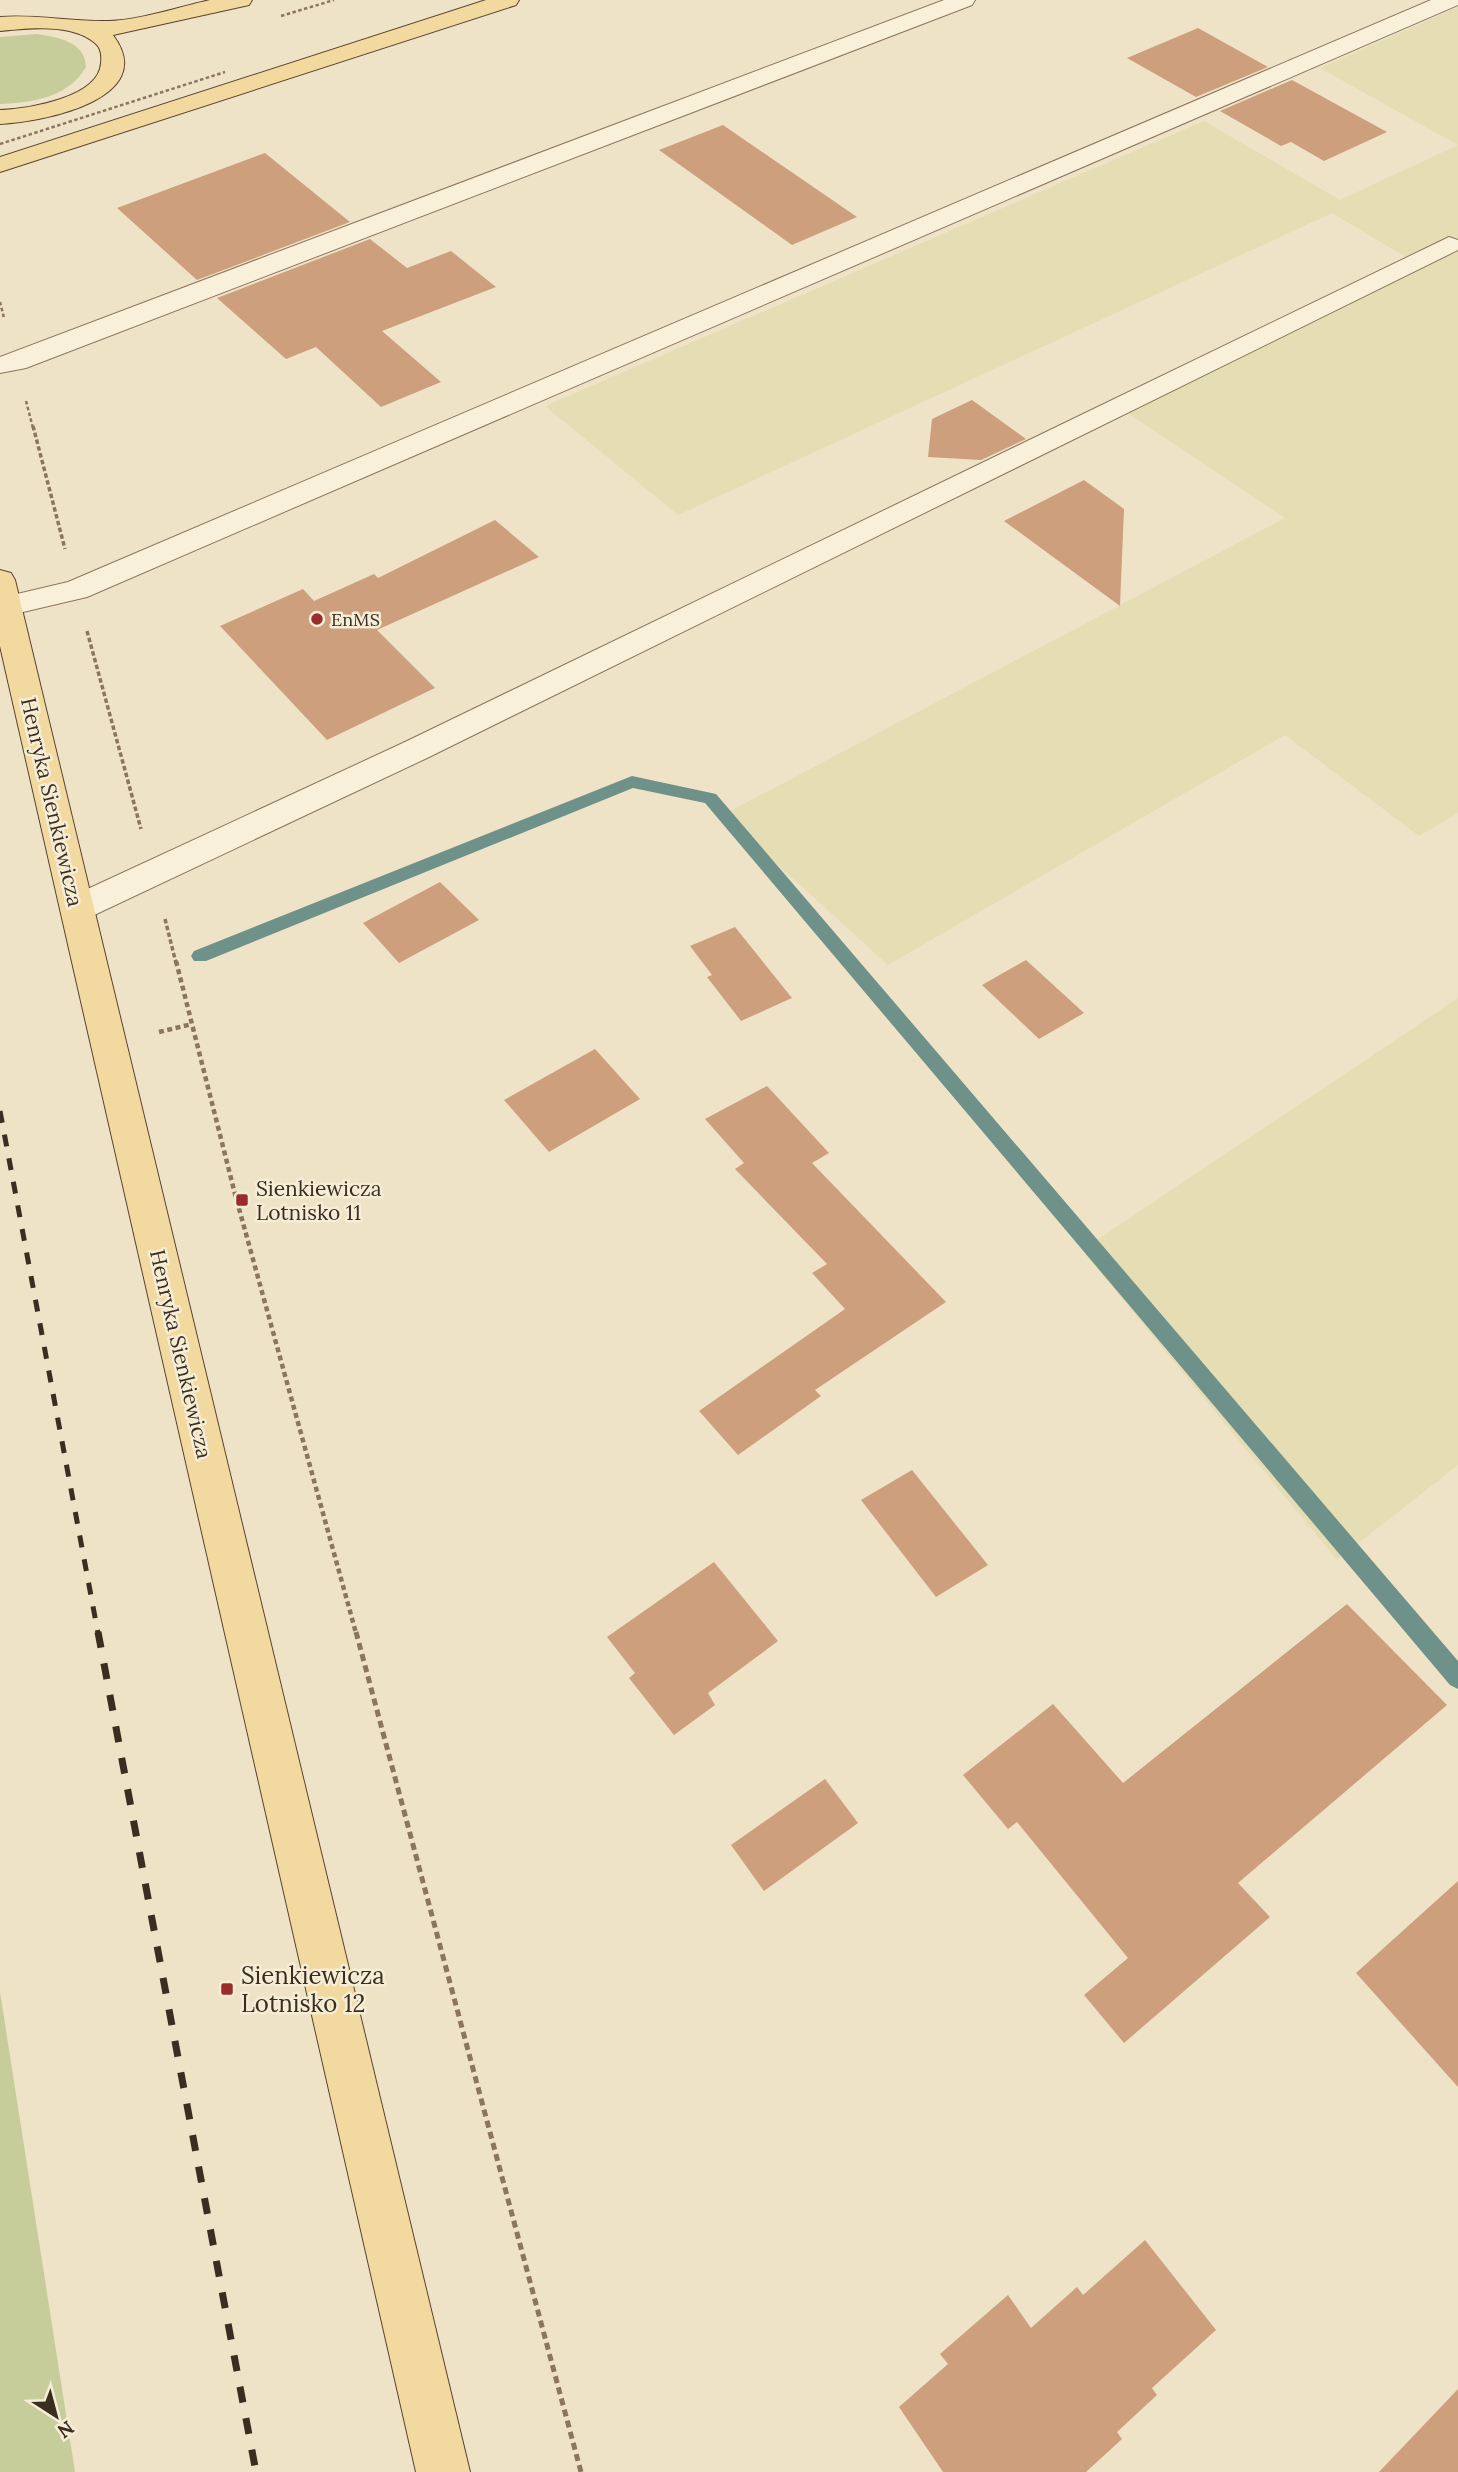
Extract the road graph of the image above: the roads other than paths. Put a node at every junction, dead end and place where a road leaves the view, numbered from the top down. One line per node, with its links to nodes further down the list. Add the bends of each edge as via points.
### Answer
1 (241, 0): 7 (main road, via 113,28)
2 (255, 0): 8 (main road, via 140,46)
3 (508, 0): 12 (main road, via 233,79)
4 (964, 0): 14 (street)
5 (1450, 0): 15 (street, via 76,590)
6 (0, 24): 7 (main road, via 43,21)
7 (81, 28): 8 (main road, via 107,42)
8 (113, 65): 9 (main road, via 95,90)
9 (30, 115): 10 (main road); 11 (main road)
10 (0, 117)
11 (0, 129)
12 (0, 165)
13 (1449, 244): 16 (street, via 416,750)
14 (8, 363)
15 (3, 593): 16 (main road, Henryka Sienkiewicza)
16 (78, 908): 17 (main road, Henryka Sienkiewicza)
17 (443, 2472)

